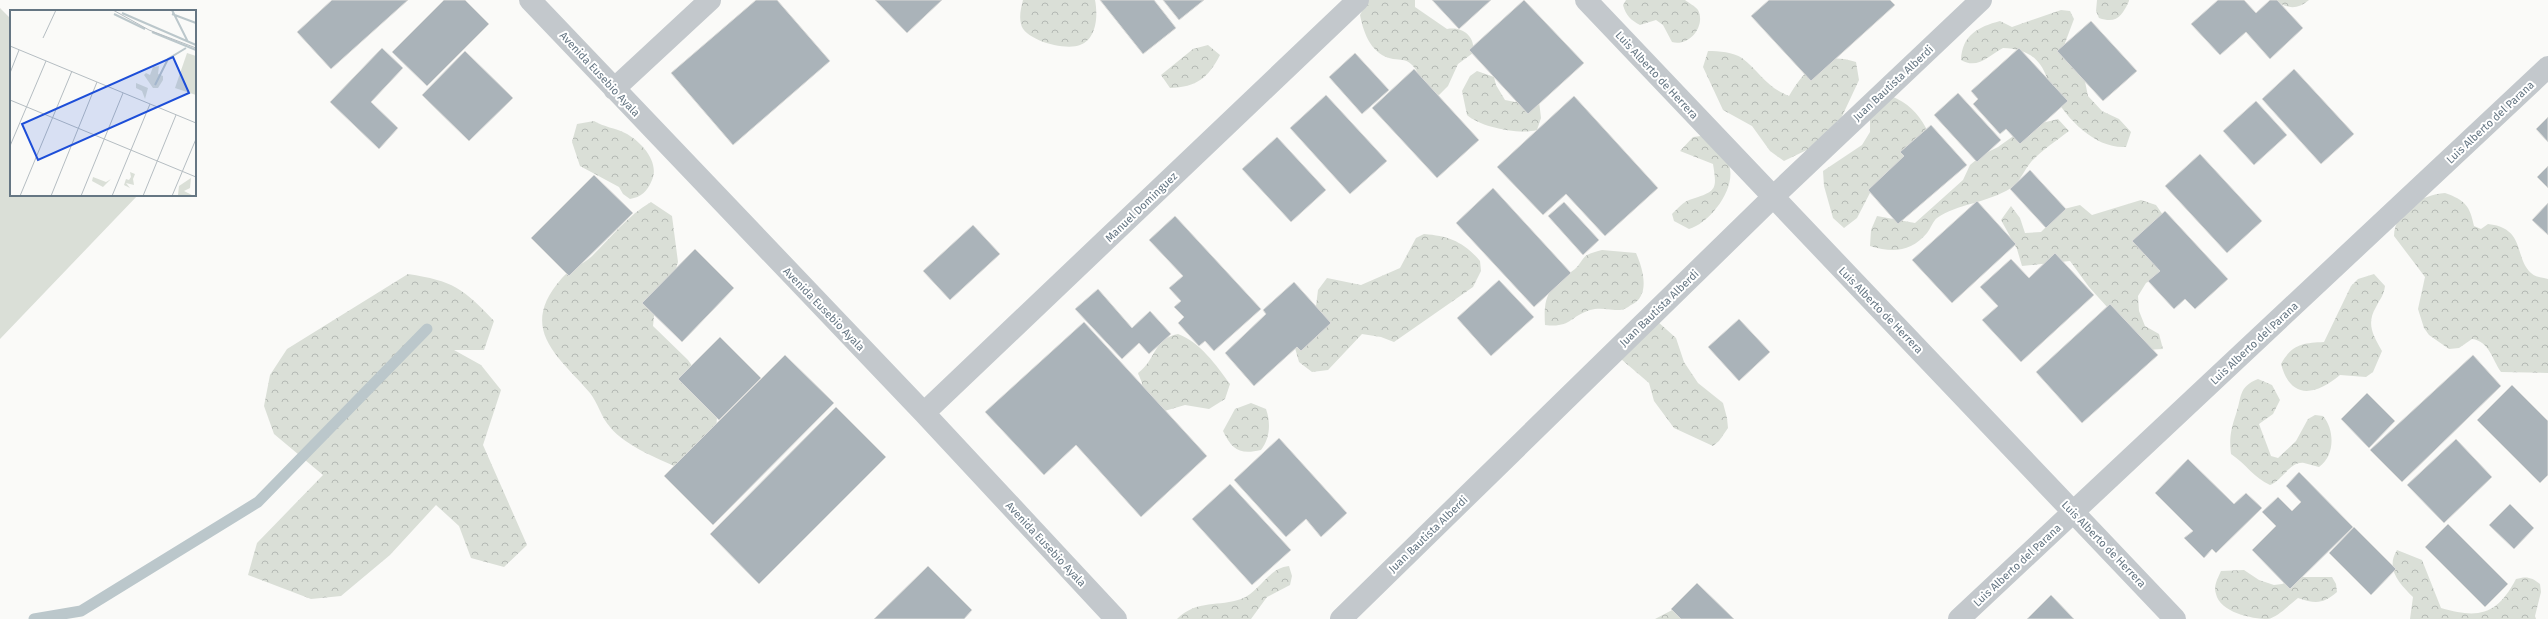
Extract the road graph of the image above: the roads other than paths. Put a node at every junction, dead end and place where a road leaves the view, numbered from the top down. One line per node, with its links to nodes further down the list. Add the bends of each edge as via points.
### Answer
1 (530, 0): 7 (street, Avenida Eusebio Ayala)
2 (710, 0): 7 (street)
3 (1358, 0): 9 (street, Manuel Dominguez)
4 (1586, 0): 8 (street, Luis Alberto de Herrera)
5 (1981, 0): 8 (street, Juan Bautista Alberdi)
6 (2548, 67): 10 (street, Luis Alberto del Parana)
7 (614, 89): 9 (street, Avenida Eusebio Ayala)
8 (1773, 197): 10 (street, Luis Alberto de Herrera); 12 (street, Juan Bautista Alberdi)
9 (924, 413): 11 (street, Avenida Eusebio Ayala)
10 (2073, 512): 13 (street, Luis Alberto del Parana); 14 (street, Luis Alberto de Herrera)
11 (1116, 619)
12 (1341, 619)
13 (1959, 619)
14 (2175, 619)

